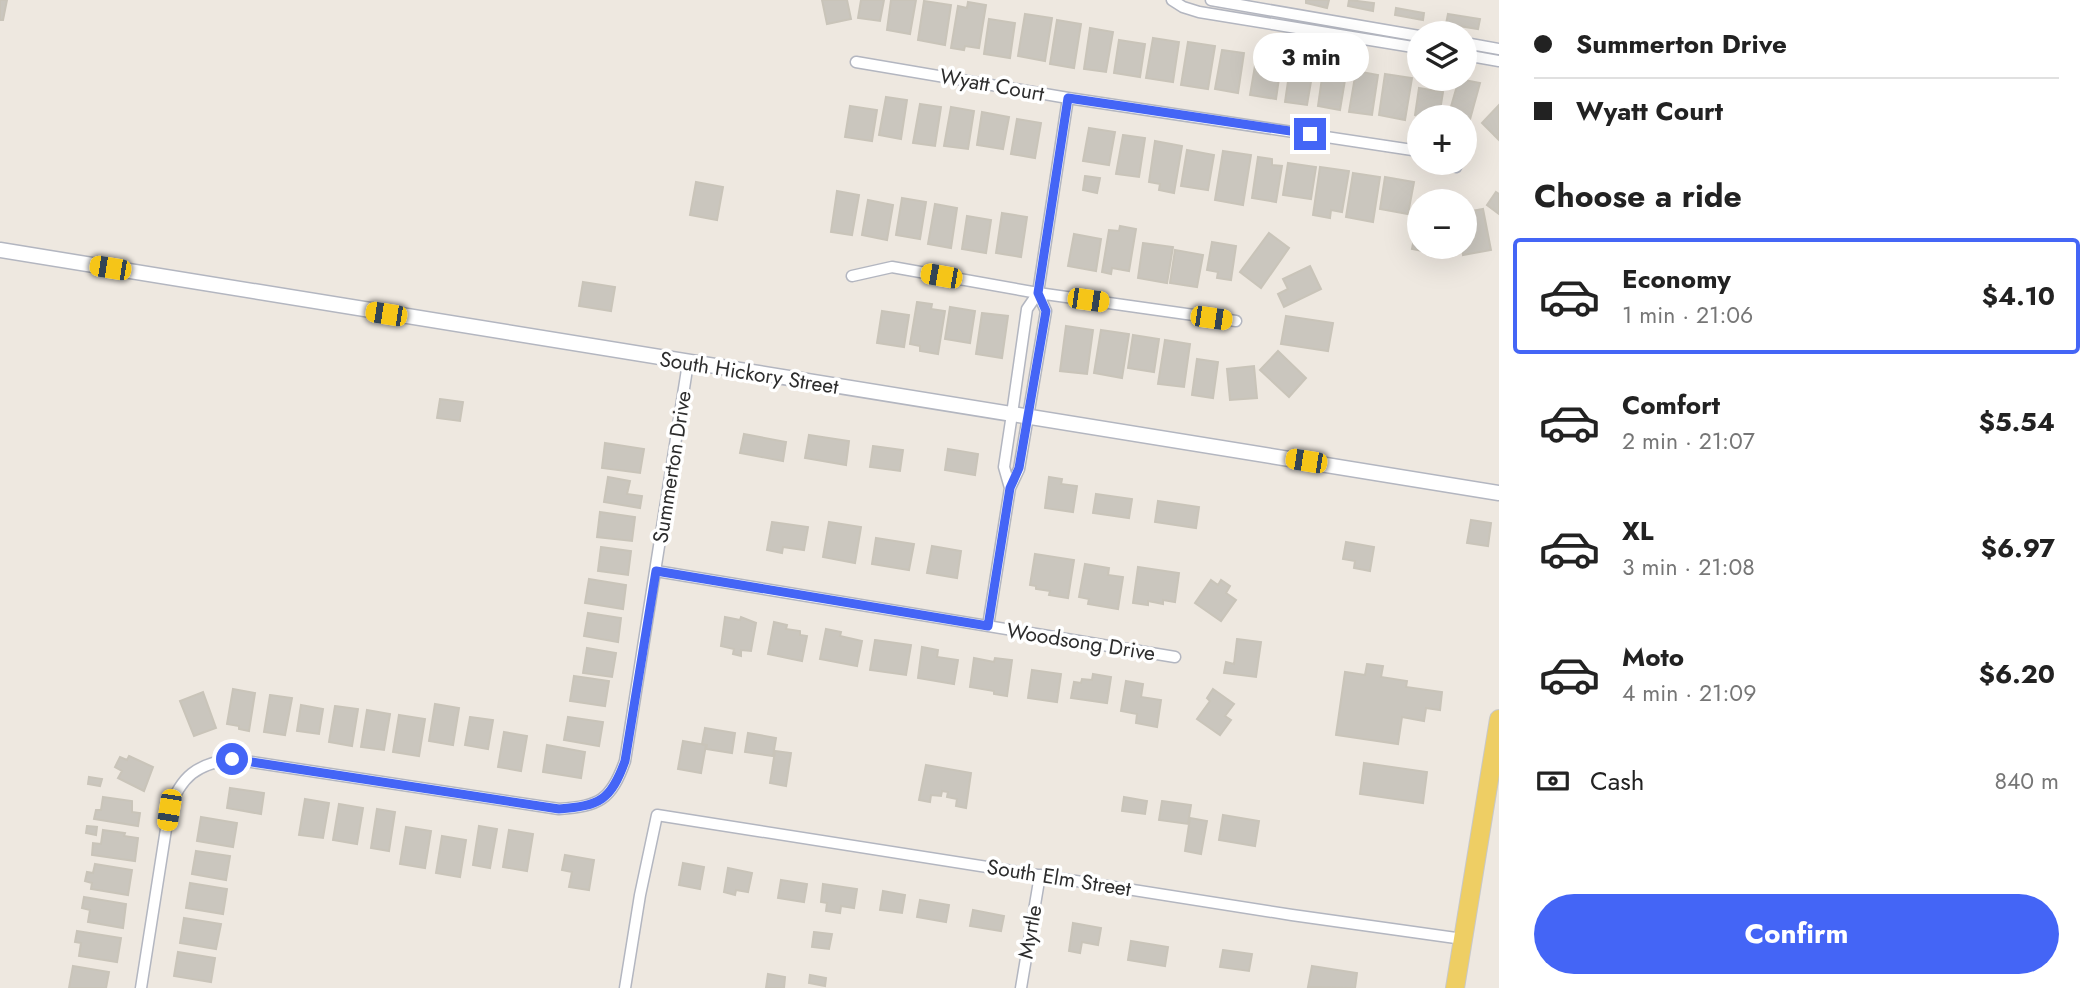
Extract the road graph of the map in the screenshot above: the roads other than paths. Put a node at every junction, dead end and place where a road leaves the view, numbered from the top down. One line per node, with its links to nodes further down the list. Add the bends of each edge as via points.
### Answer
1 (1172, 0): 5 (street, via 1199,12)
2 (1211, 0): 3 (street)
3 (1407, 34)
4 (1477, 45): 6 (street)
5 (1407, 46)
6 (1499, 49)
7 (1477, 57): 8 (street)
8 (1499, 61)
9 (856, 62): 10 (street, Wyatt Court)
10 (1068, 98): 11 (street, Wyatt Court); 14 (street)
11 (1407, 149)
12 (0, 250): 16 (street, South Hickory Street)
13 (852, 276): 14 (street, via 892,267)
14 (1038, 293): 15 (street); 17 (street, via 1027,309); 18 (street, via 1046,311)
15 (1236, 321)
16 (688, 363): 17 (street, South Hickory Street); 21 (street, Summerton Drive)
17 (1012, 414): 18 (street, South Hickory Street); 19 (street, via 1004,467)
18 (1029, 417): 19 (street, via 1019,468); 20 (street, South Hickory Street)
19 (1010, 488): 22 (street)
20 (1499, 493)
21 (656, 571): 22 (street, Woodsong Drive); 27 (street, Summerton Drive, via 625,761 616,786 600,800 559,809 232,759 214,761 185,779 169,810)
22 (988, 626): 23 (street, Woodsong Drive)
23 (1175, 657)
24 (1499, 719): 26 (main road)
25 (1040, 875): 26 (street, South Elm Street); 28 (street, South Elm Street, via 657,815); 29 (street, Myrtle)
26 (1462, 939): 30 (main road)
27 (141, 988)
28 (625, 988)
29 (1021, 988)
30 (1455, 988)

